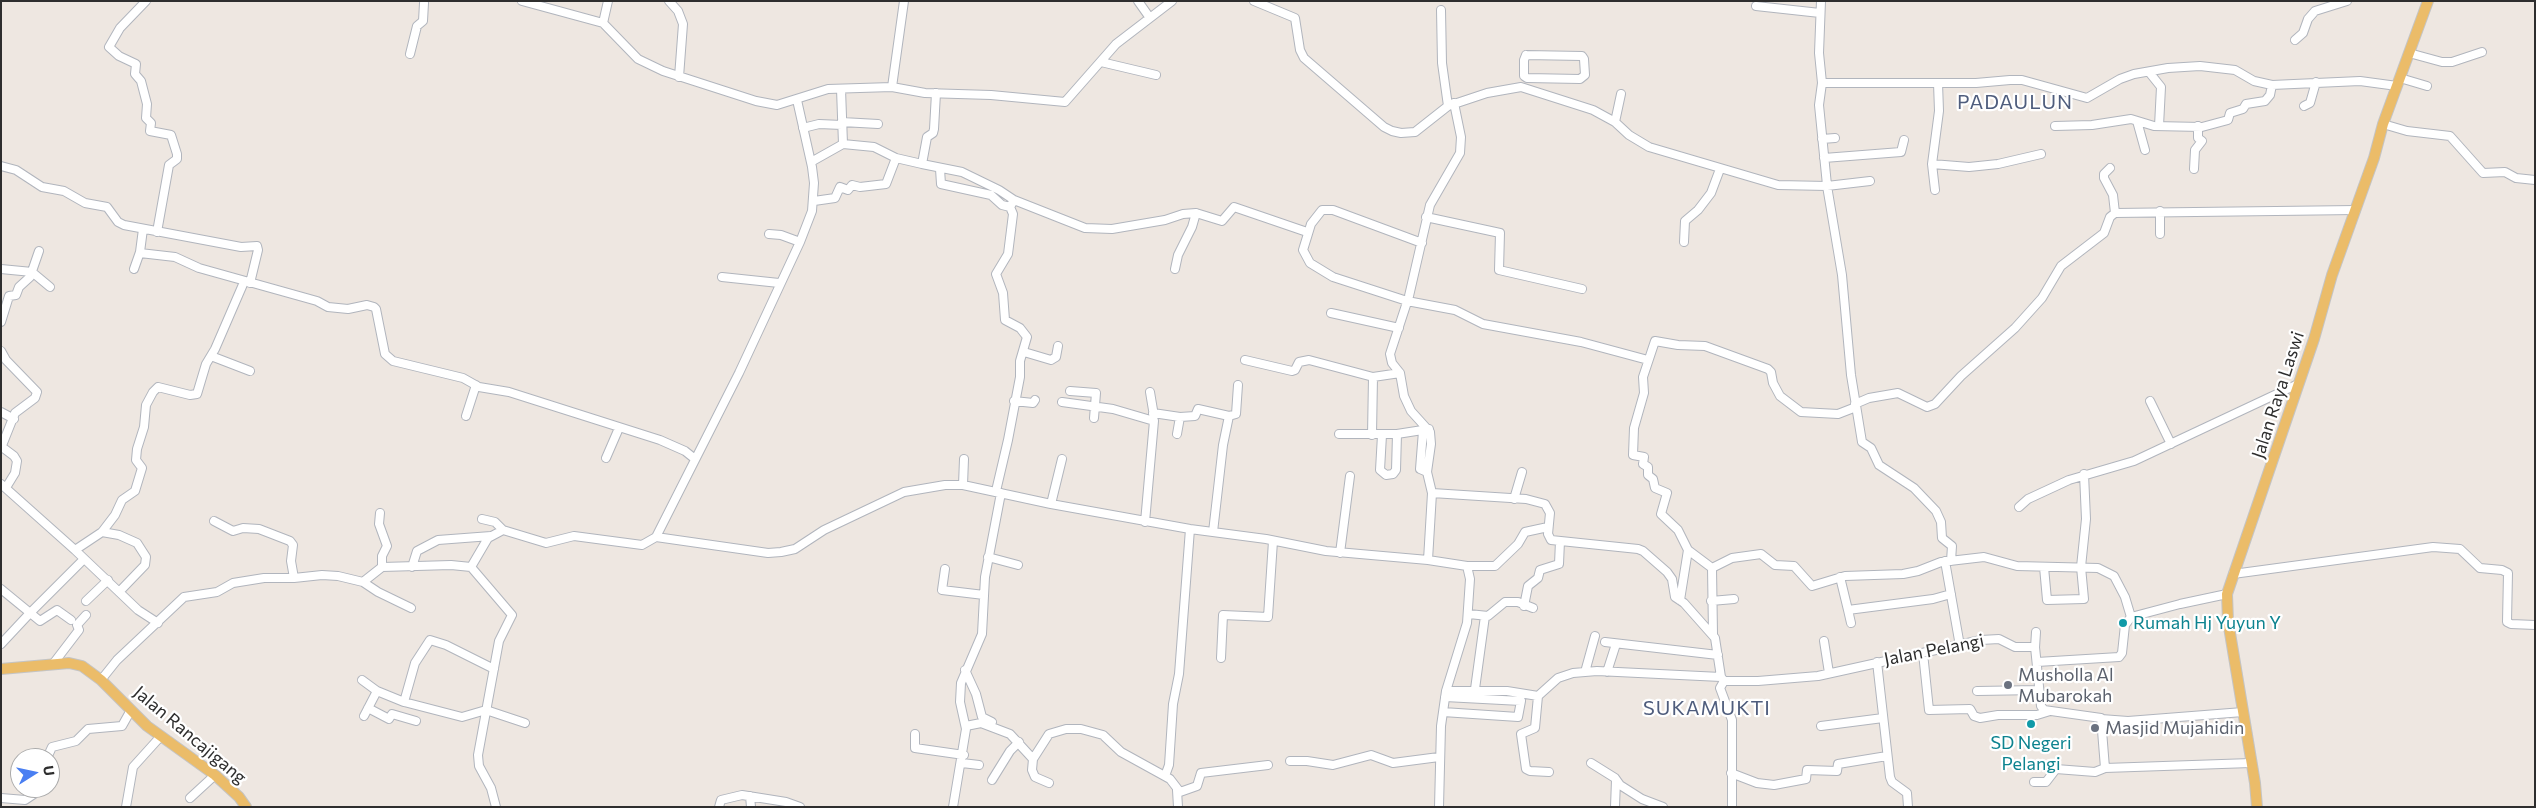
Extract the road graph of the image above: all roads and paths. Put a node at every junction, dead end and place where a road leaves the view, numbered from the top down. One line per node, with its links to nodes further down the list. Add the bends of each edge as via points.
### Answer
1 (146, 1): 79 (street, via 120,28 110,47 119,56 136,64 135,74 147,104 146,118 151,123 150,131 171,135 177,154 177,159 169,165)
2 (522, 1): 18 (street)
3 (608, 1): 18 (street)
4 (669, 1): 26 (street, via 683,24)
5 (904, 1): 34 (street)
6 (1138, 1): 17 (street)
7 (1172, 1): 17 (street)
8 (1254, 1): 13 (street)
9 (1821, 1): 16 (street)
10 (2347, 1): 19 (street, via 2315,10 2303,33)
11 (2428, 1): 22 (main road, Jalan Raya Laswi)
12 (421, 2): 21 (street, via 423,21 417,26)
13 (1263, 3): 40 (street, via 1296,18 1304,58 1384,127 1401,133 1415,132)
14 (1756, 6): 16 (street)
15 (1441, 10): 40 (street, via 1442,63)
16 (1820, 13): 30 (street)
17 (1150, 18): 23 (street, via 1116,44)
18 (604, 22): 26 (street, via 638,59)
19 (2295, 40)
20 (2482, 52): 22 (street, via 2447,62)
21 (410, 54)
22 (2409, 54): 29 (main road, Jalan Raya Laswi)
23 (1101, 62): 25 (street); 36 (street, via 1065,102)
24 (2149, 72): 31 (street, via 2120,79 2087,98 2022,80); 32 (street, via 2182,67 2218,68 2235,70 2254,81); 48 (street, via 2161,87)
25 (1156, 75)
26 (679, 77): 39 (street, via 767,104)
27 (1549, 79): 27 (street, via 1583,78 1586,72 1584,59 1578,55 1526,55 1524,76); 38 (street)
28 (2316, 82): 29 (street); 32 (street); 41 (street, via 2310,104)
29 (2398, 82): 33 (street); 46 (main road, Jalan Raya Laswi)
30 (1822, 83): 31 (street); 52 (street, via 1819,105)
31 (1938, 83): 61 (street, via 1939,111)
32 (2272, 85): 49 (street, via 2265,101 2246,104 2221,122)
33 (2428, 86)
34 (892, 87): 35 (street); 36 (street)
35 (841, 89): 39 (street, via 820,91); 44 (street)
36 (936, 93): 60 (street, via 934,129 927,137)
37 (1621, 94): 43 (street)
38 (1549, 95): 40 (street, via 1516,87); 43 (street, via 1593,110)
39 (797, 100): 50 (street)
40 (1451, 104): 77 (street, via 1461,136 1460,153)
41 (2304, 106)
42 (2136, 121): 47 (street); 48 (street); 55 (street)
43 (1615, 122): 64 (street, via 1649,147)
44 (842, 124): 45 (street); 50 (street); 54 (street)
45 (878, 124)
46 (2383, 124): 67 (street, via 2450,136 2483,173 2505,172 2516,178); 73 (main road, Jalan Raya Laswi)
47 (2054, 126)
48 (2159, 126): 49 (street)
49 (2198, 126): 66 (street, via 2198,138 2202,141 2195,150)
50 (803, 128): 59 (street)
51 (1835, 138): 52 (street)
52 (1822, 140): 58 (street)
53 (1904, 140): 58 (street, via 1901,152)
54 (843, 144): 57 (street, via 874,147); 59 (street)
55 (2145, 150)
56 (2041, 154): 61 (street, via 1988,165 1955,167)
57 (896, 158): 60 (street); 71 (street, via 886,184 852,185 848,190 840,187 835,198)
58 (1824, 158): 69 (street)
59 (811, 162): 71 (street)
60 (922, 164): 63 (street)
61 (1932, 164): 70 (street)
62 (1, 166): 78 (street, via 16,170 42,187 64,191 85,204 107,207 118,222)
63 (940, 168): 72 (street, via 962,172 999,190); 72 (street, via 941,184 984,192 1002,205)
64 (1720, 168): 69 (street, via 1778,185); 84 (street, via 1711,193 1685,221)
65 (2110, 168): 76 (street, via 2104,178 2113,196)
66 (2194, 168)
67 (2535, 180)
68 (1870, 181): 69 (street)
69 (1827, 185): 119 (street, via 1842,275)
70 (1935, 190)
71 (814, 201): 83 (street)
72 (1012, 204): 75 (street, via 1085,228 1112,229); 103 (street, via 1008,254 996,274 1003,293 1005,320 1026,334)
73 (2356, 210): 74 (street); 110 (main road, Jalan Raya Laswi)
74 (2160, 211): 76 (street); 82 (street)
75 (1196, 213): 80 (street, via 1222,221 1234,207); 90 (street)
76 (2115, 213): 119 (street, via 2104,232 2061,266 2042,298 1936,404 1927,407 1898,393 1869,398)
77 (1426, 217): 85 (street); 96 (street, via 1500,233 1499,270)
78 (143, 229): 79 (street); 87 (street)
79 (157, 232): 93 (street, via 241,247 257,246)
80 (1307, 232): 85 (street, via 1322,210 1333,210); 97 (street, via 1303,250 1310,262 1333,277)
81 (769, 234): 83 (street)
82 (2160, 234)
83 (800, 242): 94 (street)
84 (1684, 242)
85 (1422, 243): 97 (street)
86 (39, 251): 91 (street)
87 (140, 254): 89 (street); 93 (street, via 175,257 196,267)
88 (1, 269): 91 (street)
89 (134, 269)
90 (1175, 269)
91 (32, 272): 95 (street); 99 (street, via 16,295 9,296)
92 (722, 277): 94 (street)
93 (247, 282): 104 (street); 111 (street, via 338,309 374,307 388,358 408,366 463,378)
94 (779, 283): 138 (street, via 739,373)
95 (50, 288)
96 (1582, 290)
97 (1407, 301): 100 (street); 106 (street, via 1455,310 1483,324 1581,342)
98 (1331, 313): 100 (street)
99 (1, 322)
100 (1399, 328): 108 (street, via 1390,354 1392,364)
101 (1058, 346): 103 (street, via 1056,357 1051,360)
102 (1, 351): 127 (street, via 37,392 35,398 16,411)
103 (1024, 352): 116 (street)
104 (211, 356): 107 (street); 158 (street, via 197,394 158,387 154,392 146,405 137,449 136,460 142,468 135,491 122,500)
105 (1245, 360): 109 (street, via 1292,372 1299,362 1309,360)
106 (1648, 360): 119 (street, via 1655,341 1704,346 1770,370 1772,383 1780,396 1797,410 1838,414); 165 (street, via 1643,400 1634,428 1632,455 1644,457 1643,464 1648,467 1654,488 1667,493 1661,514 1678,530)
107 (250, 371)
108 (1400, 374): 109 (street); 129 (street, via 1404,396)
109 (1373, 377): 133 (street)
110 (2298, 384): 135 (street); 180 (main road, Jalan Raya Laswi)
111 (476, 385): 122 (street); 128 (street, via 509,392)
112 (1238, 385): 123 (street, via 1236,414)
113 (1070, 390): 120 (street, via 1094,391)
114 (1150, 392): 124 (street)
115 (1035, 400): 116 (street, via 1033,403)
116 (1014, 401): 146 (street)
117 (2150, 401): 135 (street)
118 (1062, 402): 120 (street)
119 (1855, 405): 170 (street, via 1862,442 1871,448 1877,463 1914,488 1936,511 1942,522 1942,538 1952,546)
120 (1095, 407): 124 (street); 126 (street)
121 (1, 412): 127 (street)
122 (466, 416)
123 (1229, 416): 125 (street, via 1198,409 1195,416); 159 (street)
124 (1154, 417): 125 (street); 154 (street)
125 (1180, 417): 130 (street)
126 (1094, 418)
127 (14, 419): 136 (street)
128 (619, 428): 137 (street); 138 (street, via 662,440)
129 (1426, 430): 132 (street); 147 (street, via 1420,469 1427,472)
130 (1178, 434)
131 (1339, 434): 133 (street)
132 (1397, 434): 134 (street); 134 (street, via 1396,470 1386,475 1380,470)
133 (1372, 435): 134 (street)
134 (1382, 435)
135 (2171, 444): 142 (street, via 2134,461)
136 (2, 448): 144 (street, via 17,461 15,473)
137 (606, 458)
138 (695, 459): 161 (street)
139 (964, 459): 145 (street)
140 (1062, 459): 149 (street)
141 (1522, 472): 148 (street)
142 (2084, 474): 150 (street, via 2028,499); 177 (street, via 2087,496)
143 (1350, 476): 166 (street)
144 (4, 485): 164 (street)
145 (963, 485): 146 (street); 161 (street, via 904,492 824,530 795,549 781,552 768,553)
146 (998, 492): 149 (street); 167 (street)
147 (1432, 493): 148 (street); 169 (street)
148 (1514, 499): 155 (street, via 1545,504 1550,513)
149 (1051, 504): 154 (street)
150 (2019, 507)
151 (380, 513): 173 (street, via 379,524 387,546 382,556)
152 (482, 519): 157 (street, via 495,522)
153 (214, 521): 182 (street, via 233,531 259,529 291,542)
154 (1145, 522): 156 (street)
155 (1548, 527): 163 (street, via 1549,538); 172 (street, via 1524,532 1518,544 1494,566)
156 (1190, 529): 159 (street); 271 (street, via 1180,674 1173,704 1169,765)
157 (503, 530): 160 (street); 161 (street, via 546,544 574,536 642,546)
158 (102, 532): 164 (street); 186 (street, via 138,543 146,557 145,565)
159 (1213, 532): 162 (street)
160 (491, 536): 174 (street, via 438,540 418,551); 175 (street)
161 (656, 537)
162 (1273, 541): 166 (street); 218 (street, via 1268,617 1223,614)
163 (1560, 542): 191 (street, via 1644,551 1669,575 1674,595); 194 (street, via 1559,564 1540,570 1538,578 1528,586)
164 (75, 550): 168 (street)
165 (1688, 550): 178 (street); 191 (street)
166 (1340, 553): 169 (street)
167 (988, 557): 171 (street); 189 (street)
168 (84, 559): 183 (street); 198 (street)
169 (1428, 560): 172 (street)
170 (1948, 561): 176 (street, via 1988,557 2017,566); 181 (street, via 1909,573); 187 (street)
171 (1018, 565)
172 (1467, 566): 199 (street)
173 (382, 567): 174 (street); 184 (street)
174 (412, 567): 175 (street)
175 (471, 567): 223 (street, via 512,615 499,641)
176 (2044, 567): 177 (street); 177 (street, via 2046,598 2049,600 2084,599)
177 (2081, 567): 202 (street, via 2098,568 2114,576)
178 (1712, 568): 181 (street, via 1732,558 1761,554 1775,565 1794,566 1812,586); 193 (street)
179 (945, 569): 189 (street, via 942,590)
180 (2233, 574): 188 (main road, Jalan Raya Laswi); 206 (street, via 2433,548 2460,548 2480,568 2508,573 2507,622)
181 (1840, 577): 197 (street)
182 (294, 578): 184 (street, via 322,575); 204 (street, via 233,583 217,592 184,597)
183 (108, 580): 186 (street); 192 (street)
184 (363, 582): 195 (street)
185 (1, 589): 198 (street)
186 (119, 592): 204 (street)
187 (1951, 594): 197 (street); 214 (street)
188 (2226, 594): 202 (street); 244 (main road, Jalan Raya Laswi)
189 (984, 595): 224 (street, via 982,634)
190 (1734, 599): 193 (street)
191 (1680, 600): 208 (street)
192 (86, 601)
193 (1711, 601): 208 (street)
194 (1524, 606): 196 (street); 201 (street, via 1518,602 1502,602)
195 (411, 608)
196 (1533, 608)
197 (1848, 610): 205 (street)
198 (30, 613): 203 (street, via 40,621 57,610); 212 (street)
199 (1469, 614): 201 (street); 235 (street)
200 (86, 615): 221 (street, via 76,625 79,630)
201 (1485, 616): 231 (street)
202 (2131, 617): 220 (street, via 2125,625 2119,657)
203 (71, 620)
204 (158, 623): 229 (street)
205 (1851, 623)
206 (2535, 625)
207 (2036, 632): 215 (street)
208 (1713, 634): 217 (street)
209 (1595, 636): 225 (street)
210 (1824, 641): 227 (street)
211 (1605, 642): 213 (street)
212 (1, 644)
213 (1616, 644): 217 (street); 226 (street)
214 (1960, 646): 215 (street, Jalan Pelangi, via 1991,638 2015,647); 216 (street, Jalan Pelangi)
215 (2036, 648): 220 (street)
216 (1923, 653): 219 (street, Jalan Pelangi); 242 (street, via 1929,710 1969,709 1980,718 2036,715)
217 (1718, 654): 228 (street)
218 (1221, 658)
219 (1877, 662): 227 (street, Jalan Pelangi); 247 (street)
220 (2037, 662): 232 (street)
221 (53, 664): 222 (main road, Jalan Rancajigang); 229 (main road, Jalan Rancajigang, via 78,665)
222 (1, 669)
223 (494, 670): 238 (street, via 446,645 429,640 415,663); 241 (street)
224 (965, 670): 251 (street, via 960,695); 253 (street, via 974,687 982,717)
225 (1585, 672): 226 (street, Jalan Pelangi); 236 (street, Jalan Pelangi, via 1558,678)
226 (1607, 672): 228 (street, Jalan Pelangi)
227 (1828, 673): 228 (street, Jalan Pelangi, via 1782,680)
228 (1722, 679): 269 (street, via 1720,688 1733,728)
229 (100, 680): 240 (main road, Jalan Rancajigang)
230 (362, 680): 233 (street)
231 (1475, 689): 235 (street); 236 (street)
232 (2039, 690): 234 (street); 242 (street, via 2042,708)
233 (377, 691): 238 (street); 239 (street)
234 (1977, 691)
235 (1446, 694): 237 (street); 243 (street)
236 (1538, 696): 268 (street, via 1535,728 1521,734 1524,763 1530,771)
237 (1486, 698): 245 (street); 245 (street, via 1521,701 1519,716)
238 (404, 702): 241 (street, via 462,717)
239 (368, 708): 246 (street); 249 (street, via 388,719 392,714)
240 (131, 710): 255 (main road, Jalan Rancajigang); 257 (street, via 122,726 88,729 76,741)
241 (486, 710): 250 (street); 283 (street, via 478,755 480,771)
242 (2050, 711): 248 (street, via 2099,716)
243 (1443, 712): 245 (street); 259 (street)
244 (2243, 712): 248 (street, via 2128,721); 264 (main road, Jalan Raya Laswi)
245 (1484, 714)
246 (364, 716)
247 (1883, 718): 252 (street); 258 (street)
248 (2101, 719): 267 (street)
249 (416, 721)
250 (525, 723)
251 (966, 726): 256 (street, via 980,723 995,727); 260 (street)
252 (1821, 726)
253 (1010, 730)
254 (915, 734): 260 (street, via 915,748)
255 (161, 736): 270 (main road, Jalan Rancajigang); 281 (street, via 134,767)
256 (1019, 742): 261 (street); 272 (street)
257 (52, 748)
258 (1888, 756): 269 (street, via 1838,764 1837,771 1807,770 1806,780 1774,785 1757,783); 293 (street, via 1891,780 1905,790)
259 (1439, 757): 262 (street, via 1393,763 1372,755 1333,765); 289 (street)
260 (963, 759): 265 (street); 287 (street)
261 (1033, 759): 271 (street, via 1049,734 1081,729 1103,735 1120,752); 275 (street, via 1034,775)
262 (1290, 761)
263 (1591, 763): 273 (street)
264 (2251, 763): 267 (street); 294 (main road, Jalan Raya Laswi)
265 (979, 765)
266 (1268, 765): 276 (street, via 1201,772 1195,787 1182,792)
267 (2105, 768): 274 (street, via 2095,772 2056,770 2046,782)
268 (1549, 772)
269 (1731, 773): 292 (street)
270 (215, 774): 280 (street); 282 (main road, Jalan Rancajigang)
271 (1165, 776): 276 (street, via 1173,781)
272 (992, 780)
273 (1616, 780): 290 (street); 291 (street, via 1642,799)
274 (2034, 782)
275 (1049, 783)
276 (1177, 790): 288 (street)
277 (750, 796): 284 (street, via 735,795 720,800); 285 (street); 286 (street)
278 (1, 798): 279 (street)
279 (28, 798)
280 (190, 798)
281 (126, 807)
282 (246, 807)
283 (496, 807)
284 (719, 807)
285 (751, 807)
286 (800, 807)
287 (954, 807)
288 (1178, 807)
289 (1439, 807)
290 (1615, 807)
291 (1663, 807)
292 (1732, 807)
293 (1908, 807)
294 (2257, 807)

